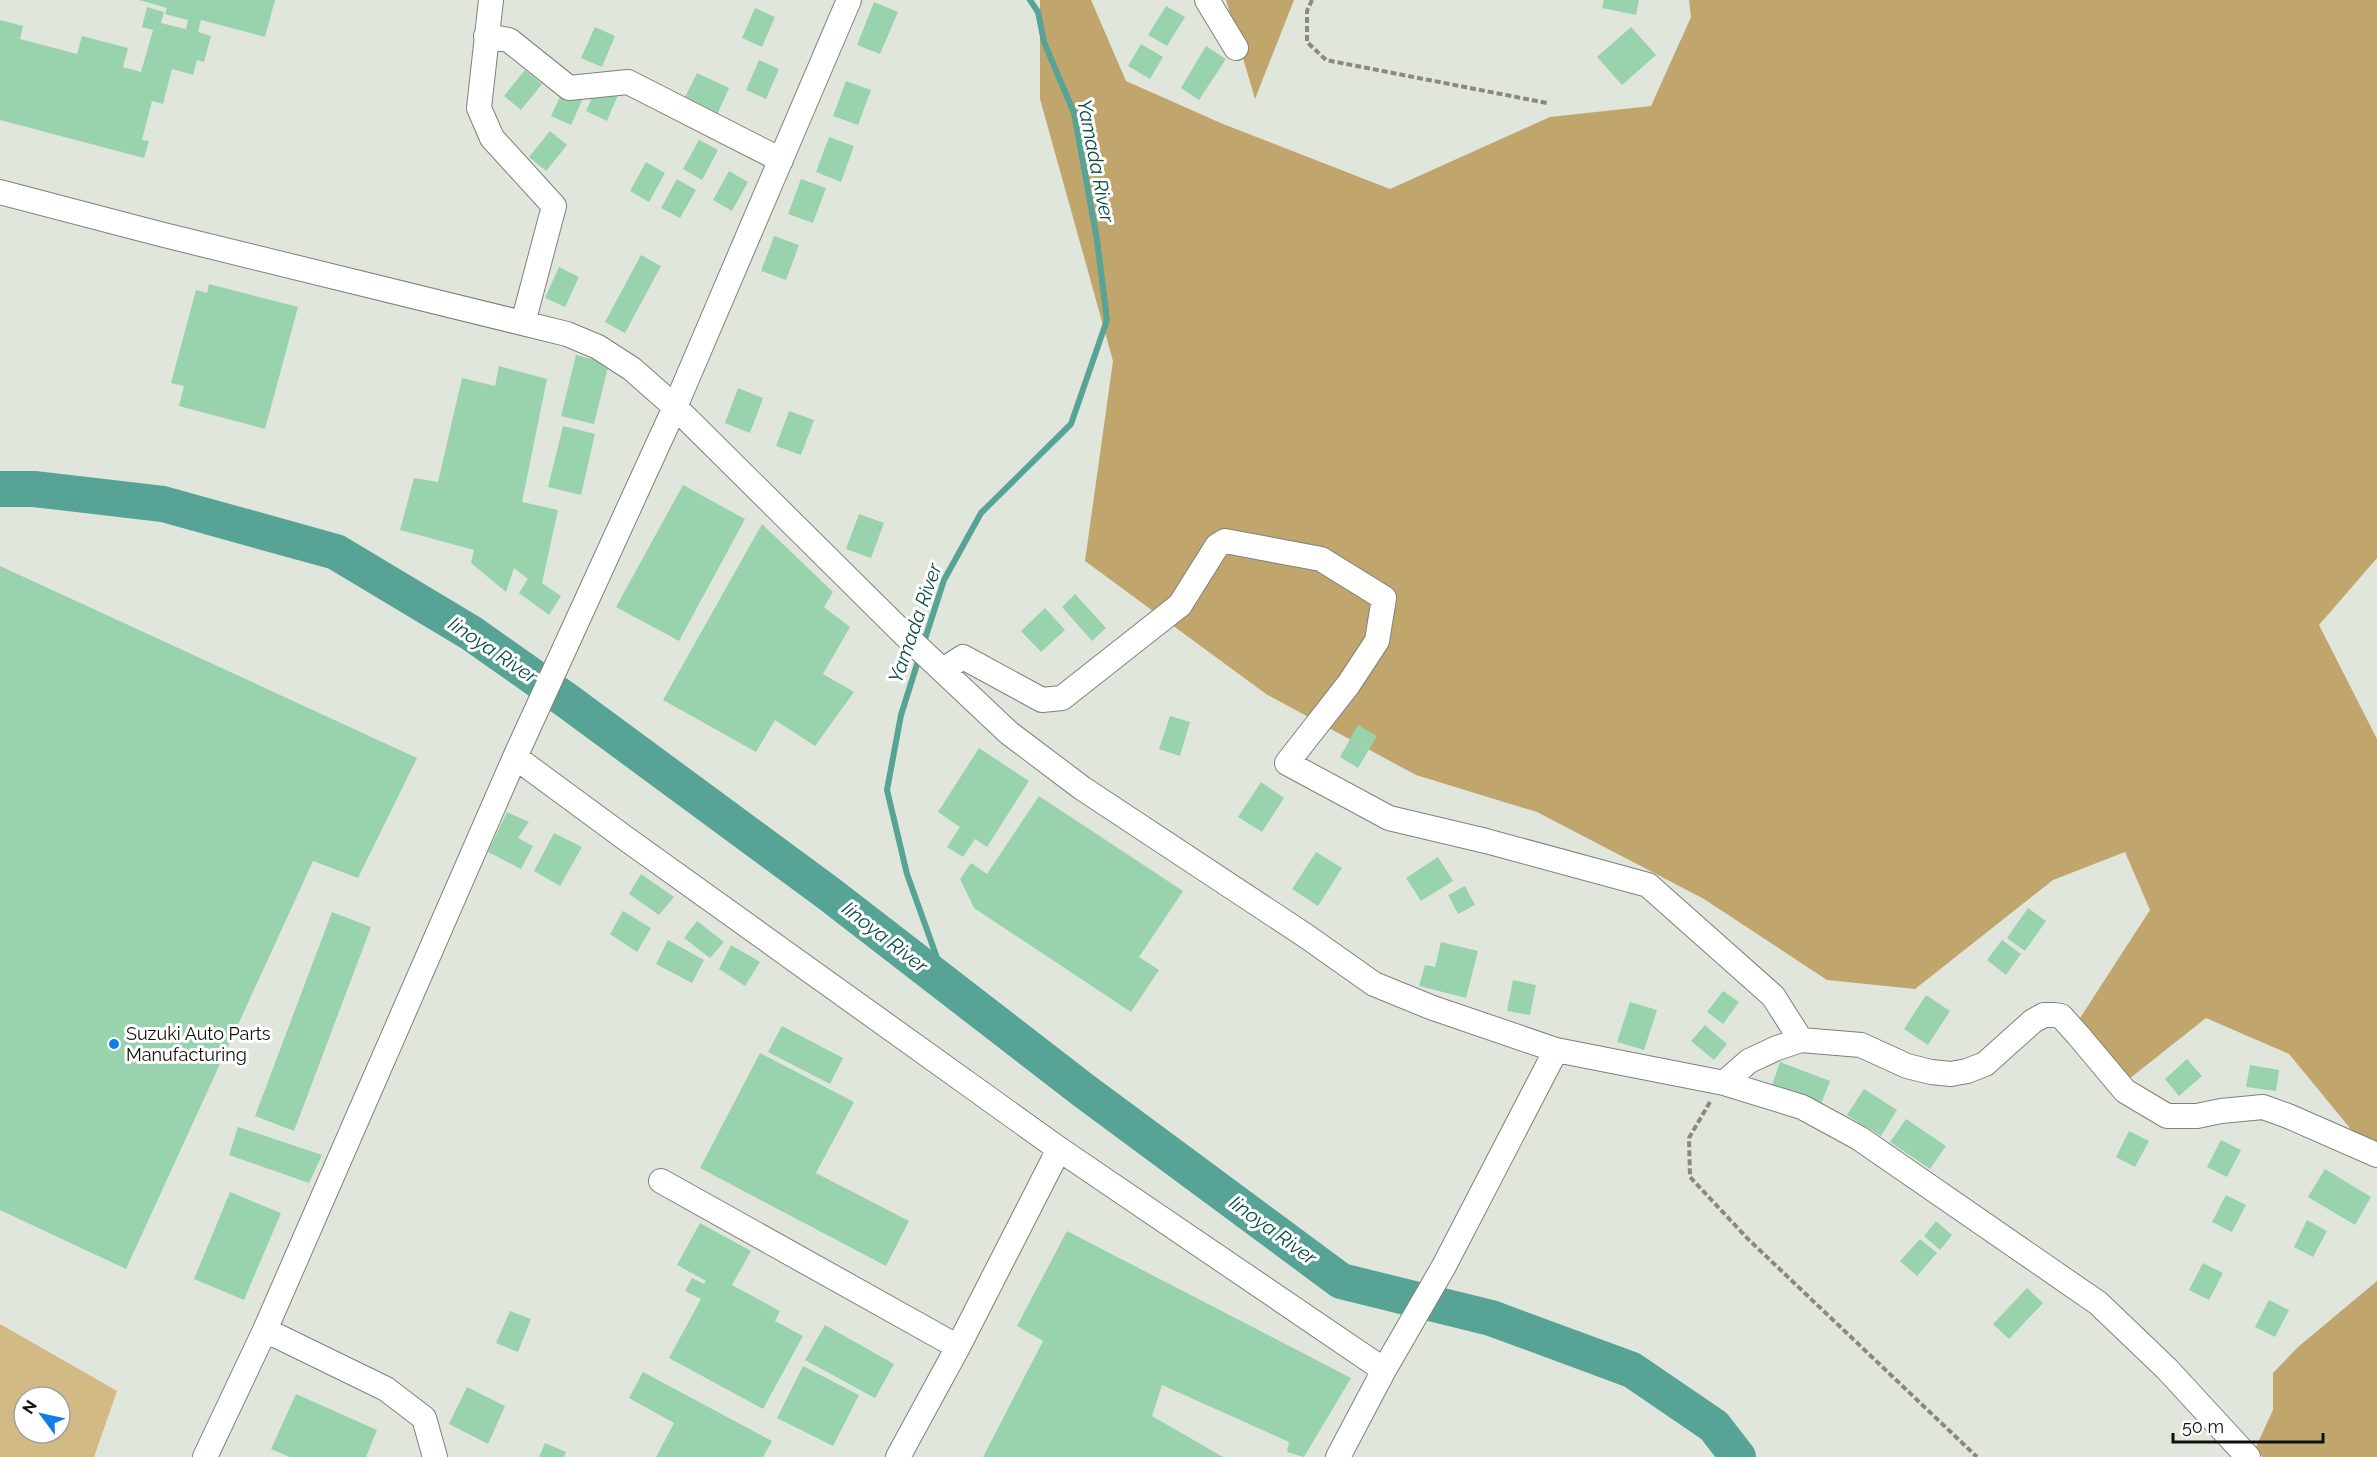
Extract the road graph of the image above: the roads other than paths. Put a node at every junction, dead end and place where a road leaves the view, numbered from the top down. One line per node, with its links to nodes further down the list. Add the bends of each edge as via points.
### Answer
1 (491, 0): 4 (street)
2 (849, 0): 6 (street)
3 (1207, 0): 5 (street)
4 (486, 36): 6 (street, via 509,40 569,88 628,82); 8 (street, via 479,108 492,138 554,206)
5 (1236, 48)
6 (781, 160): 9 (street)
7 (0, 192): 8 (street)
8 (523, 323): 9 (street, via 598,347 632,369)
9 (675, 406): 10 (street); 11 (street)
10 (939, 666): 12 (street, via 963,657 1042,700 1062,698 1180,605 1217,546 1225,541 1321,559 1384,598 1377,640 1348,686 1287,763 1389,818 1648,885 1773,996); 13 (street, via 1009,733 1082,788 1374,984)
11 (515, 758): 15 (street); 18 (street)
12 (1801, 1040): 14 (street, via 1749,1061); 16 (street, via 1861,1045 1908,1066 1951,1074 1986,1064 2044,1015 2061,1016 2125,1091 2167,1116 2263,1107)
13 (1556, 1050): 14 (street); 20 (street, via 1444,1266)
14 (1724, 1083): 25 (street, via 1802,1107 1859,1138 2098,1303 2167,1369)
15 (1059, 1149): 19 (street); 20 (street)
16 (2377, 1155)
17 (661, 1181): 19 (street)
18 (265, 1330): 21 (street); 22 (street, via 386,1389 405,1403 424,1418)
19 (958, 1347): 23 (street)
20 (1389, 1361): 24 (street)
21 (205, 1457)
22 (435, 1457)
23 (898, 1457)
24 (1338, 1457)
25 (2248, 1457)

